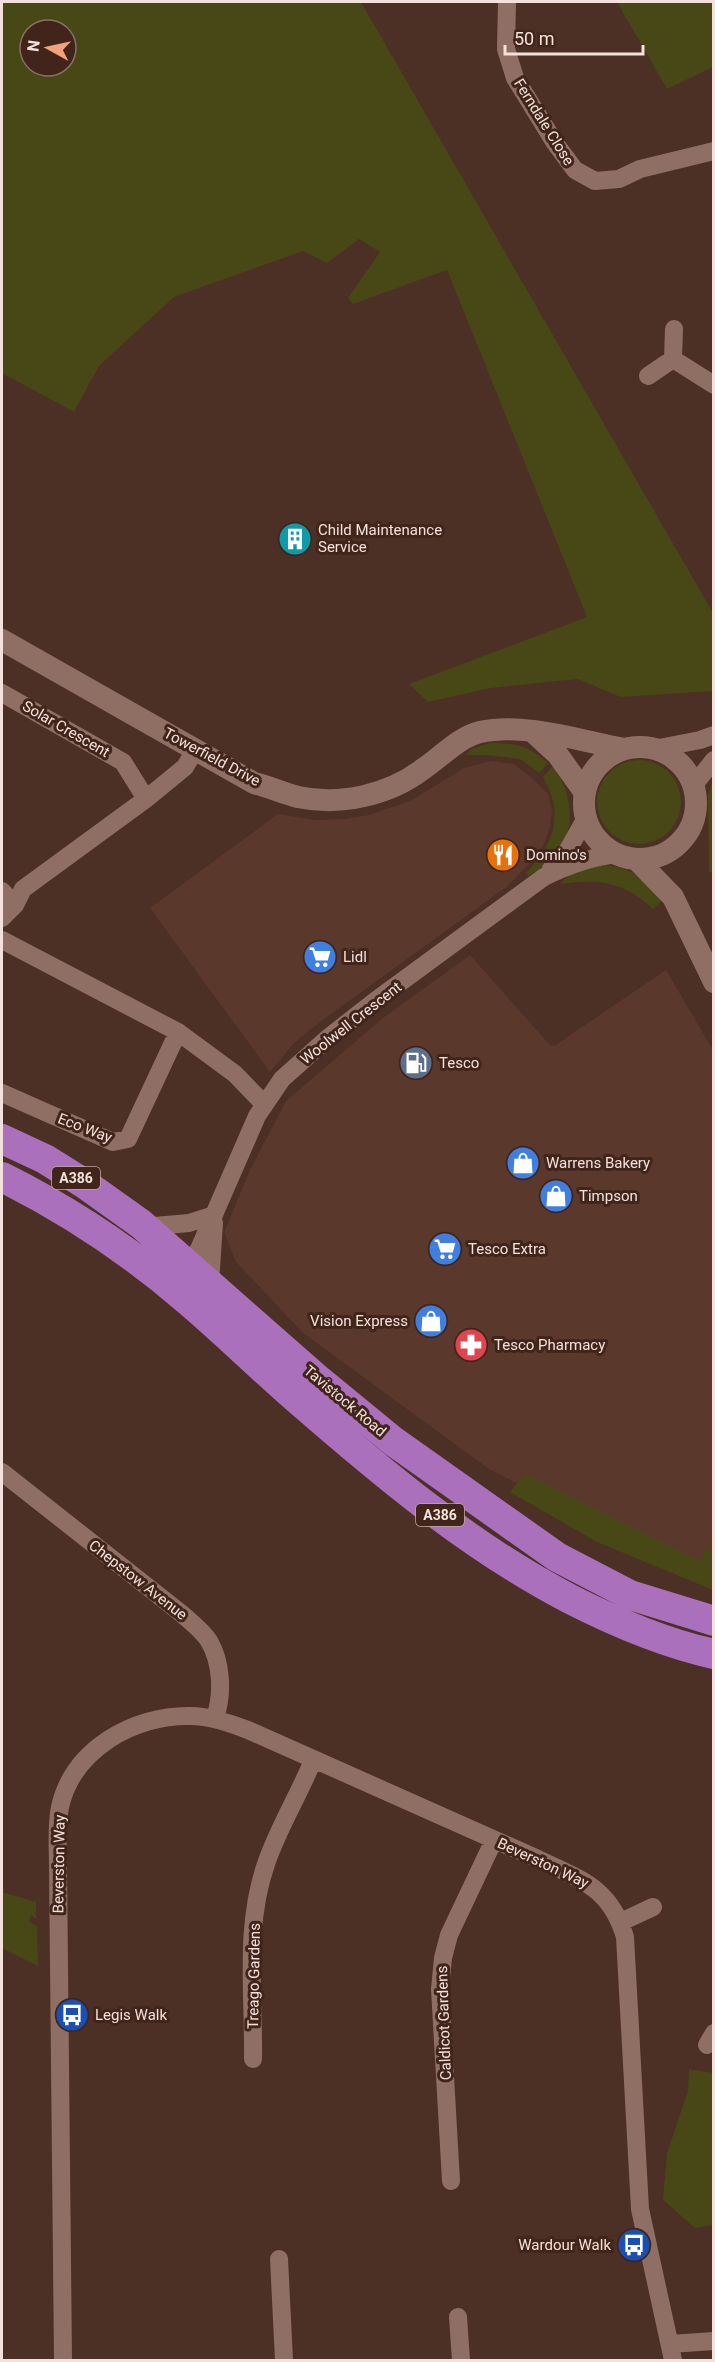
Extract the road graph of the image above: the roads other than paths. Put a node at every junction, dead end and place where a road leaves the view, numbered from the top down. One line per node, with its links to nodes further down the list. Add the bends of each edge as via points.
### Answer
1 (507, 2): 2 (street, Ferndale Close, via 506,49 515,78 575,170 595,181 620,179 639,169)
2 (714, 151)
3 (674, 329): 4 (street)
4 (673, 359): 5 (street); 6 (street)
5 (648, 376)
6 (714, 385)
7 (2, 640): 13 (street, Towerfield Drive)
8 (2, 693): 17 (street, Solar Crescent, via 123,762)
9 (533, 732): 11 (street, Towerfield Drive); 13 (street, Towerfield Drive, via 478,733 458,742 415,776 390,788 329,800 298,797 254,783); 16 (street, via 558,755)
10 (714, 735): 12 (street)
11 (624, 749): 12 (street); 16 (street, via 598,765)
12 (654, 749): 15 (street, via 679,762)
13 (195, 750): 17 (street, via 185,767)
14 (714, 760): 15 (street)
15 (693, 786): 19 (street, via 693,820 681,841 660,855)
16 (585, 793): 18 (street)
17 (146, 799): 22 (street, via 23,889)
18 (586, 819): 19 (street, via 600,842); 20 (street, Woolwell Crescent, via 565,855)
19 (626, 856): 20 (street, Woolwell Crescent, via 595,856); 25 (street, via 673,897)
20 (544, 877): 28 (street, Woolwell Crescent, via 329,1037 282,1079)
21 (2, 891): 22 (street)
22 (15, 905): 23 (street)
23 (2, 918)
24 (2, 940): 26 (street)
25 (710, 972)
26 (178, 1032): 27 (street, Eco Way, via 128,1139 113,1142); 28 (street, via 235,1074)
27 (2, 1093)
28 (264, 1104): 31 (street, Woolwell Crescent)
29 (2, 1139): 32 (highway, Tavistock Road / A386, via 45,1159)
30 (2, 1177): 34 (highway, Tavistock Road / A386, via 91,1227)
31 (214, 1215): 32 (street, via 189,1223); 33 (street); 33 (street, Woolwell Crescent, via 213,1265)
32 (144, 1227): 33 (highway, Tavistock Road / A386)
33 (200, 1275): 34 (street); 36 (highway, Tavistock Road / A386, via 393,1442 556,1557 630,1595)
34 (159, 1278): 37 (highway, Tavistock Road / A386, via 323,1421 463,1533 534,1580 602,1615)
35 (2, 1472): 38 (street, Chepstow Avenue, via 182,1614 208,1640 217,1661 220,1683)
36 (714, 1622)
37 (714, 1654)
38 (215, 1718): 39 (street, Beverston Way); 49 (street, Beverston Way, via 171,1716 132,1726 115,1735 78,1769 60,1807)
39 (312, 1760): 40 (street, Beverston Way); 43 (street, Treago Gardens, via 266,1863 256,1902 251,1958)
40 (494, 1840): 42 (street, Beverston Way, via 594,1887); 44 (street, Caldicot Gardens, via 442,1958 440,1989)
41 (653, 1907): 42 (street)
42 (621, 1922): 48 (street, Beverston Way, via 625,1937 640,2210)
43 (253, 2059)
44 (451, 2181)
45 (279, 2259): 50 (street)
46 (458, 2317): 51 (street)
47 (714, 2341): 48 (street, Beverston Way)
48 (672, 2352)
49 (63, 2361)
50 (284, 2361)
51 (461, 2361)

